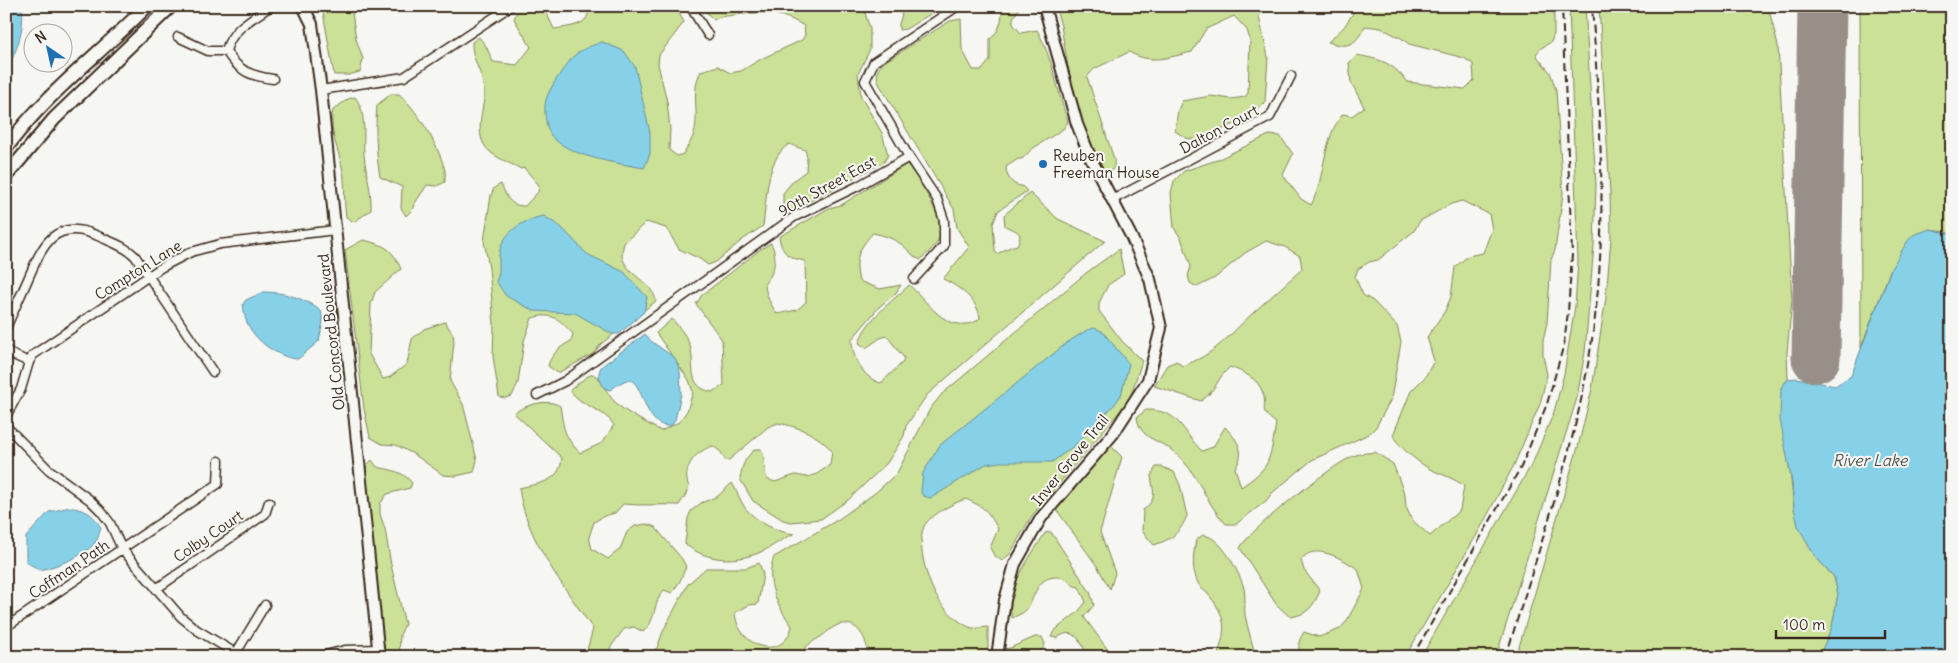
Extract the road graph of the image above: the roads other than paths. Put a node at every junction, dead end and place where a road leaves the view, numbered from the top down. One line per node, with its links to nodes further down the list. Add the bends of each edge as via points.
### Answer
1 (147, 6): 15 (main road, via 38,111)
2 (172, 6): 17 (main road, via 54,119)
3 (271, 6): 11 (street, via 244,24 228,41)
4 (303, 6): 14 (street, Old Concord Boulevard, via 312,24)
5 (511, 6): 14 (street, via 404,77)
6 (690, 6): 9 (street)
7 (958, 6): 16 (street, via 874,62 865,81)
8 (1044, 6): 18 (street, Inver Grove Trail, via 1077,124)
9 (708, 35)
10 (178, 37): 11 (street, via 208,51)
11 (226, 51): 13 (street, via 234,64 254,76)
12 (1291, 76): 18 (street, Dalton Court, via 1270,117)
13 (273, 79)
14 (321, 90): 19 (street, Old Concord Boulevard)
15 (6, 148)
16 (909, 157): 21 (street, via 937,199 944,220 944,246); 26 (street, 90th Street East, via 794,217 565,381)
17 (6, 176)
18 (1112, 200): 38 (street, Inver Grove Trail, via 1150,279 1161,328 1148,380 1114,434 1041,518 1015,564 1005,600)
19 (335, 230): 20 (street, Compton Lane, via 205,247); 35 (street, Old Concord Boulevard)
20 (149, 276): 22 (street, via 135,256 122,247 83,230 62,232 42,247); 24 (street, Compton Lane, via 40,349); 25 (street)
21 (914, 279)
22 (6, 328)
23 (6, 349): 24 (street)
24 (29, 362): 27 (street, Compton Lane, via 21,389)
25 (213, 372)
26 (537, 395)
27 (6, 416)
28 (6, 427): 31 (street, Coffman Path, via 48,469 96,505 110,523)
29 (219, 461): 31 (street, Coffman Path, via 218,484)
30 (269, 502): 32 (street, Colby Court, via 265,514)
31 (122, 549): 32 (street, Coffman Path); 34 (street, Coffman Path)
32 (156, 589): 36 (street, Coffman Path, via 189,624)
33 (265, 604): 36 (street)
34 (6, 627)
35 (379, 653): 37 (street, via 345,650)
36 (239, 655)
37 (318, 657)
38 (997, 657)

